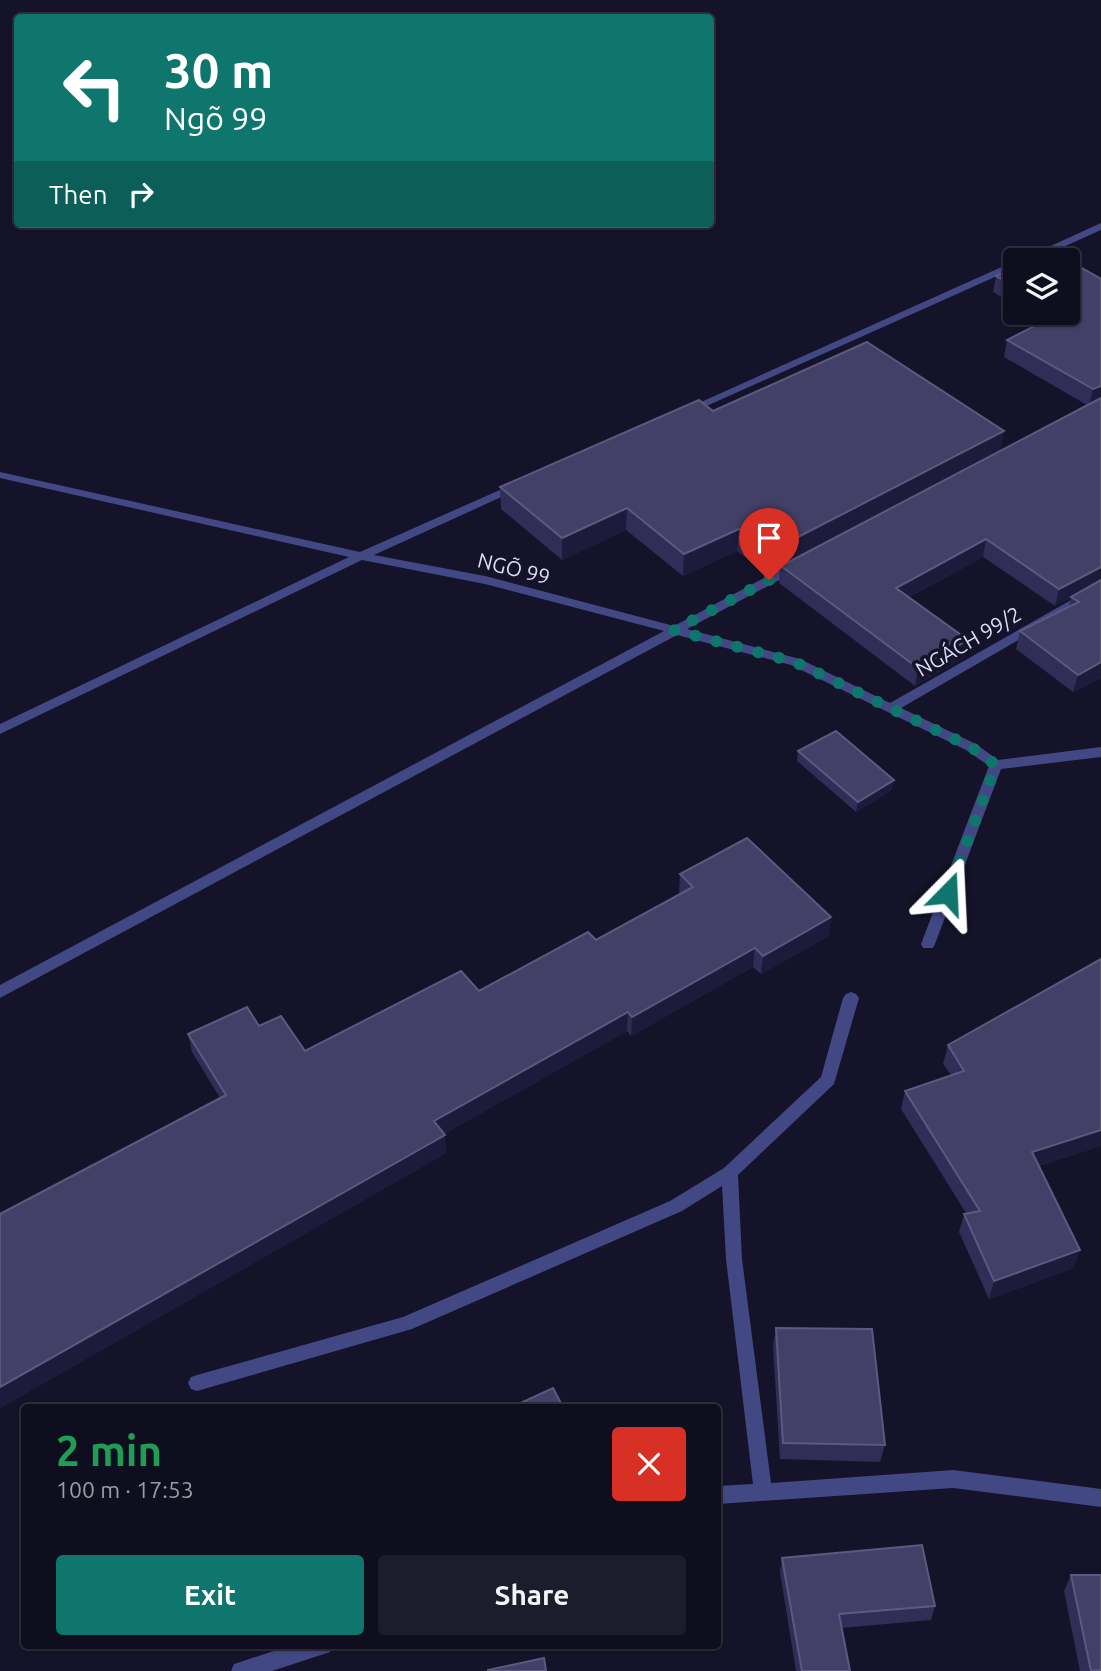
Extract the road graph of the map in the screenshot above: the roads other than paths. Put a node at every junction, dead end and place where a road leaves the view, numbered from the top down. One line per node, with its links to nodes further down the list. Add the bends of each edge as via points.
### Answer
1 (1101, 226): 2 (street)
2 (1052, 248)
3 (1003, 269): 4 (street)
4 (676, 416)
5 (0, 475): 7 (street, NGÕ 99)
6 (525, 483): 7 (street)
7 (361, 556): 10 (street, NGÕ 99, via 485,580); 12 (street)
8 (808, 559): 10 (street)
9 (1101, 587): 11 (street, NGÁCH 99/2)
10 (674, 630): 11 (street, NGÕ 99, via 795,662); 16 (street)
11 (891, 708): 14 (street, NGÕ 99, via 971,747)
12 (0, 729)
13 (1101, 752): 14 (street)
14 (996, 765): 15 (street)
15 (929, 944)
16 (0, 992)
17 (851, 998): 18 (street, via 828,1080)
18 (730, 1173): 19 (street, via 676,1206 406,1324); 20 (street, via 734,1258)
19 (197, 1383)
20 (763, 1492): 21 (street); 22 (street, via 953,1479)
21 (721, 1495)
22 (1101, 1498)
23 (310, 1649): 24 (street)
24 (241, 1671)

